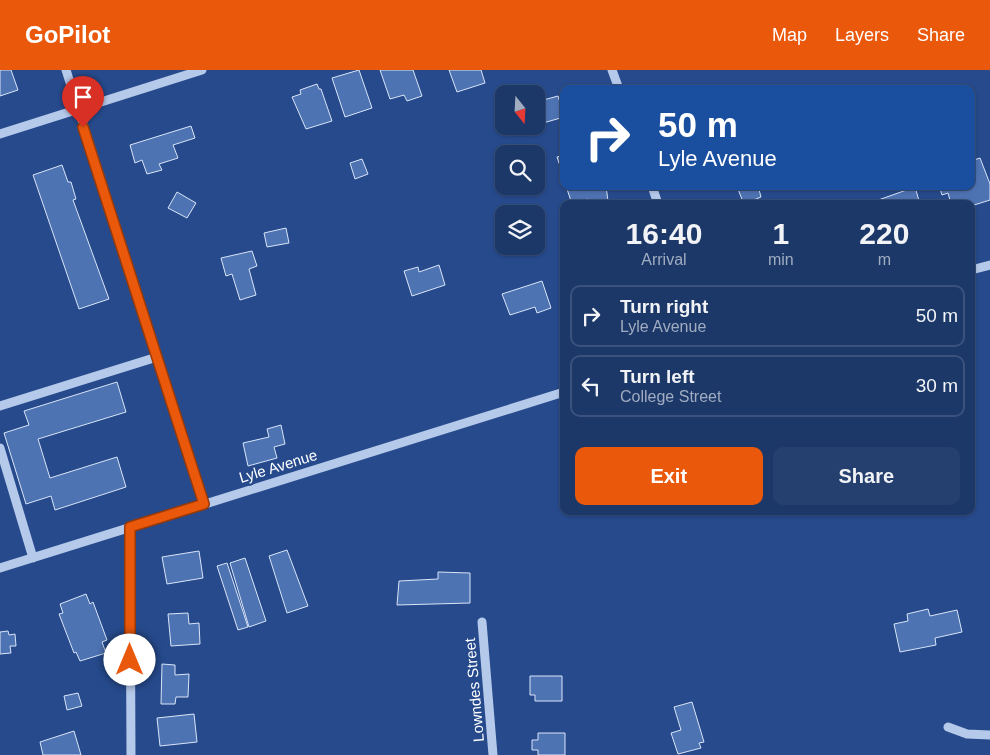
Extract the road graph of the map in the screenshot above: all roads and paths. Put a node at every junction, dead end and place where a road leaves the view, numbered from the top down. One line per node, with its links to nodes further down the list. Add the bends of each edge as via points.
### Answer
1 (66, 70): 5 (street)
2 (202, 70): 5 (street)
3 (612, 70): 4 (street)
4 (618, 85)
5 (78, 109): 6 (street); 9 (street)
6 (0, 134)
7 (990, 265): 8 (street)
8 (975, 269)
9 (157, 357): 11 (street); 13 (street)
10 (560, 393): 13 (street, Lyle Avenue)
11 (0, 406)
12 (0, 448): 15 (street)
13 (204, 504): 14 (street, Lyle Avenue)
14 (130, 527): 15 (street, Lyle Avenue); 20 (street)
15 (33, 558): 16 (street, Lyle Avenue)
16 (0, 568)
17 (482, 622): 21 (street, Lowndes Street)
18 (948, 727): 19 (street, via 967,734)
19 (990, 735)
20 (131, 755)
21 (493, 755)

